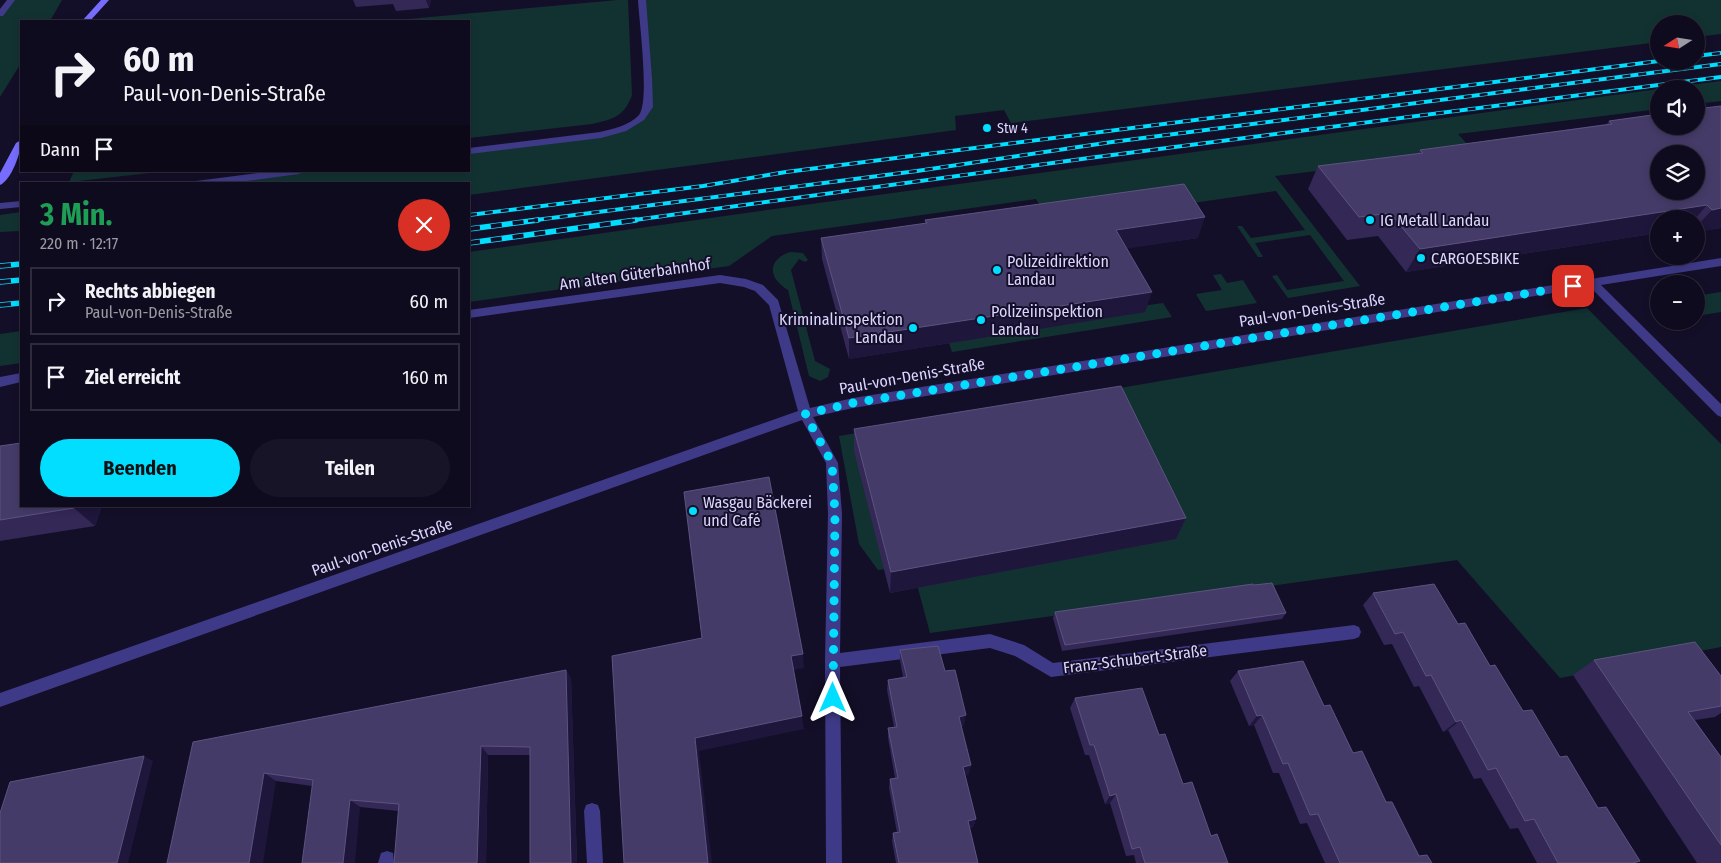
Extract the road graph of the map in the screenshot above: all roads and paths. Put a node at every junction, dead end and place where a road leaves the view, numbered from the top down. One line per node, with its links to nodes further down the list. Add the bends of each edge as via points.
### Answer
1 (11, 0): 4 (street)
2 (642, 0): 7 (street, via 648,107 641,118 623,129 601,134)
3 (103, 1): 5 (main road)
4 (0, 14)
5 (87, 20)
6 (20, 146): 9 (main road)
7 (470, 151)
8 (291, 172): 10 (street)
9 (0, 182)
10 (212, 182)
11 (20, 204): 12 (street)
12 (0, 206)
13 (1721, 262): 14 (street, Paul-von-Denis-Straße)
14 (1592, 283): 18 (street); 19 (street, Paul-von-Denis-Straße, via 872,400)
15 (470, 314): 19 (street, Am alten Güterbahnhof, via 696,281 720,279 746,283 768,296 776,308)
16 (20, 378): 17 (street)
17 (0, 382)
18 (1721, 412)
19 (805, 414): 21 (street, via 832,463 835,514); 22 (street, Paul-von-Denis-Straße)
20 (1354, 632): 21 (street, Franz-Schubert-Straße, via 1051,670 1019,650 990,641)
21 (832, 661): 25 (street)
22 (0, 700)
23 (592, 811): 24 (street)
24 (595, 863)
25 (834, 863)

